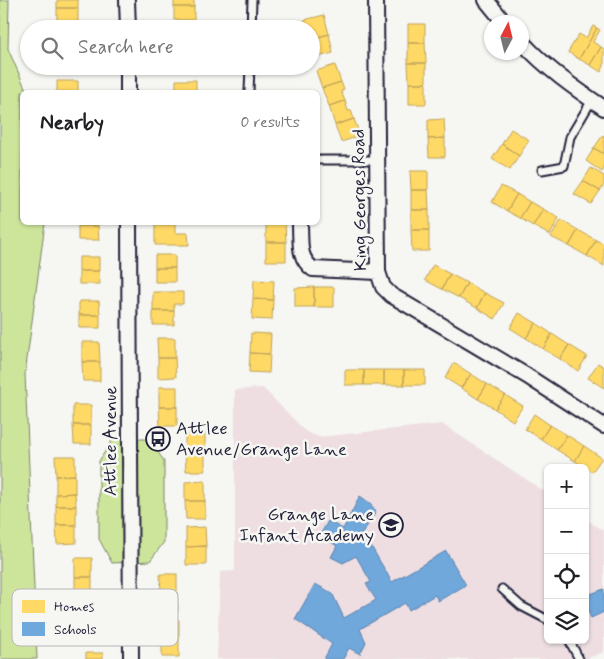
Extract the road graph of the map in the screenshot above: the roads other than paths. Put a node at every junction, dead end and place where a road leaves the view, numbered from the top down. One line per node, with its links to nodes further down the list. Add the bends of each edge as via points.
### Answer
1 (127, 0): 6 (street)
2 (252, 0): 7 (lane)
3 (376, 0): 15 (street, King Georges Road)
4 (486, 0): 5 (street)
5 (498, 15)
6 (128, 20)
7 (251, 20)
8 (529, 50): 13 (street, via 568,84)
9 (128, 75): 11 (street)
10 (250, 75): 12 (lane)
11 (128, 90)
12 (249, 90)
13 (598, 104): 16 (lane, via 570,137 564,166)
14 (320, 160): 15 (lane)
15 (378, 160): 19 (street, King Georges Road)
16 (542, 170)
17 (129, 225): 21 (street, Attlee Avenue)
18 (300, 226): 19 (street, via 302,257 313,269)
19 (378, 272): 20 (street, King Georges Road, via 383,287 391,295)
20 (604, 426)
21 (131, 589)
22 (502, 589): 23 (lane, via 521,606)
23 (544, 618)
24 (571, 644): 27 (lane)
25 (131, 646): 26 (street, Attlee Avenue)
26 (131, 659)
27 (579, 659)

